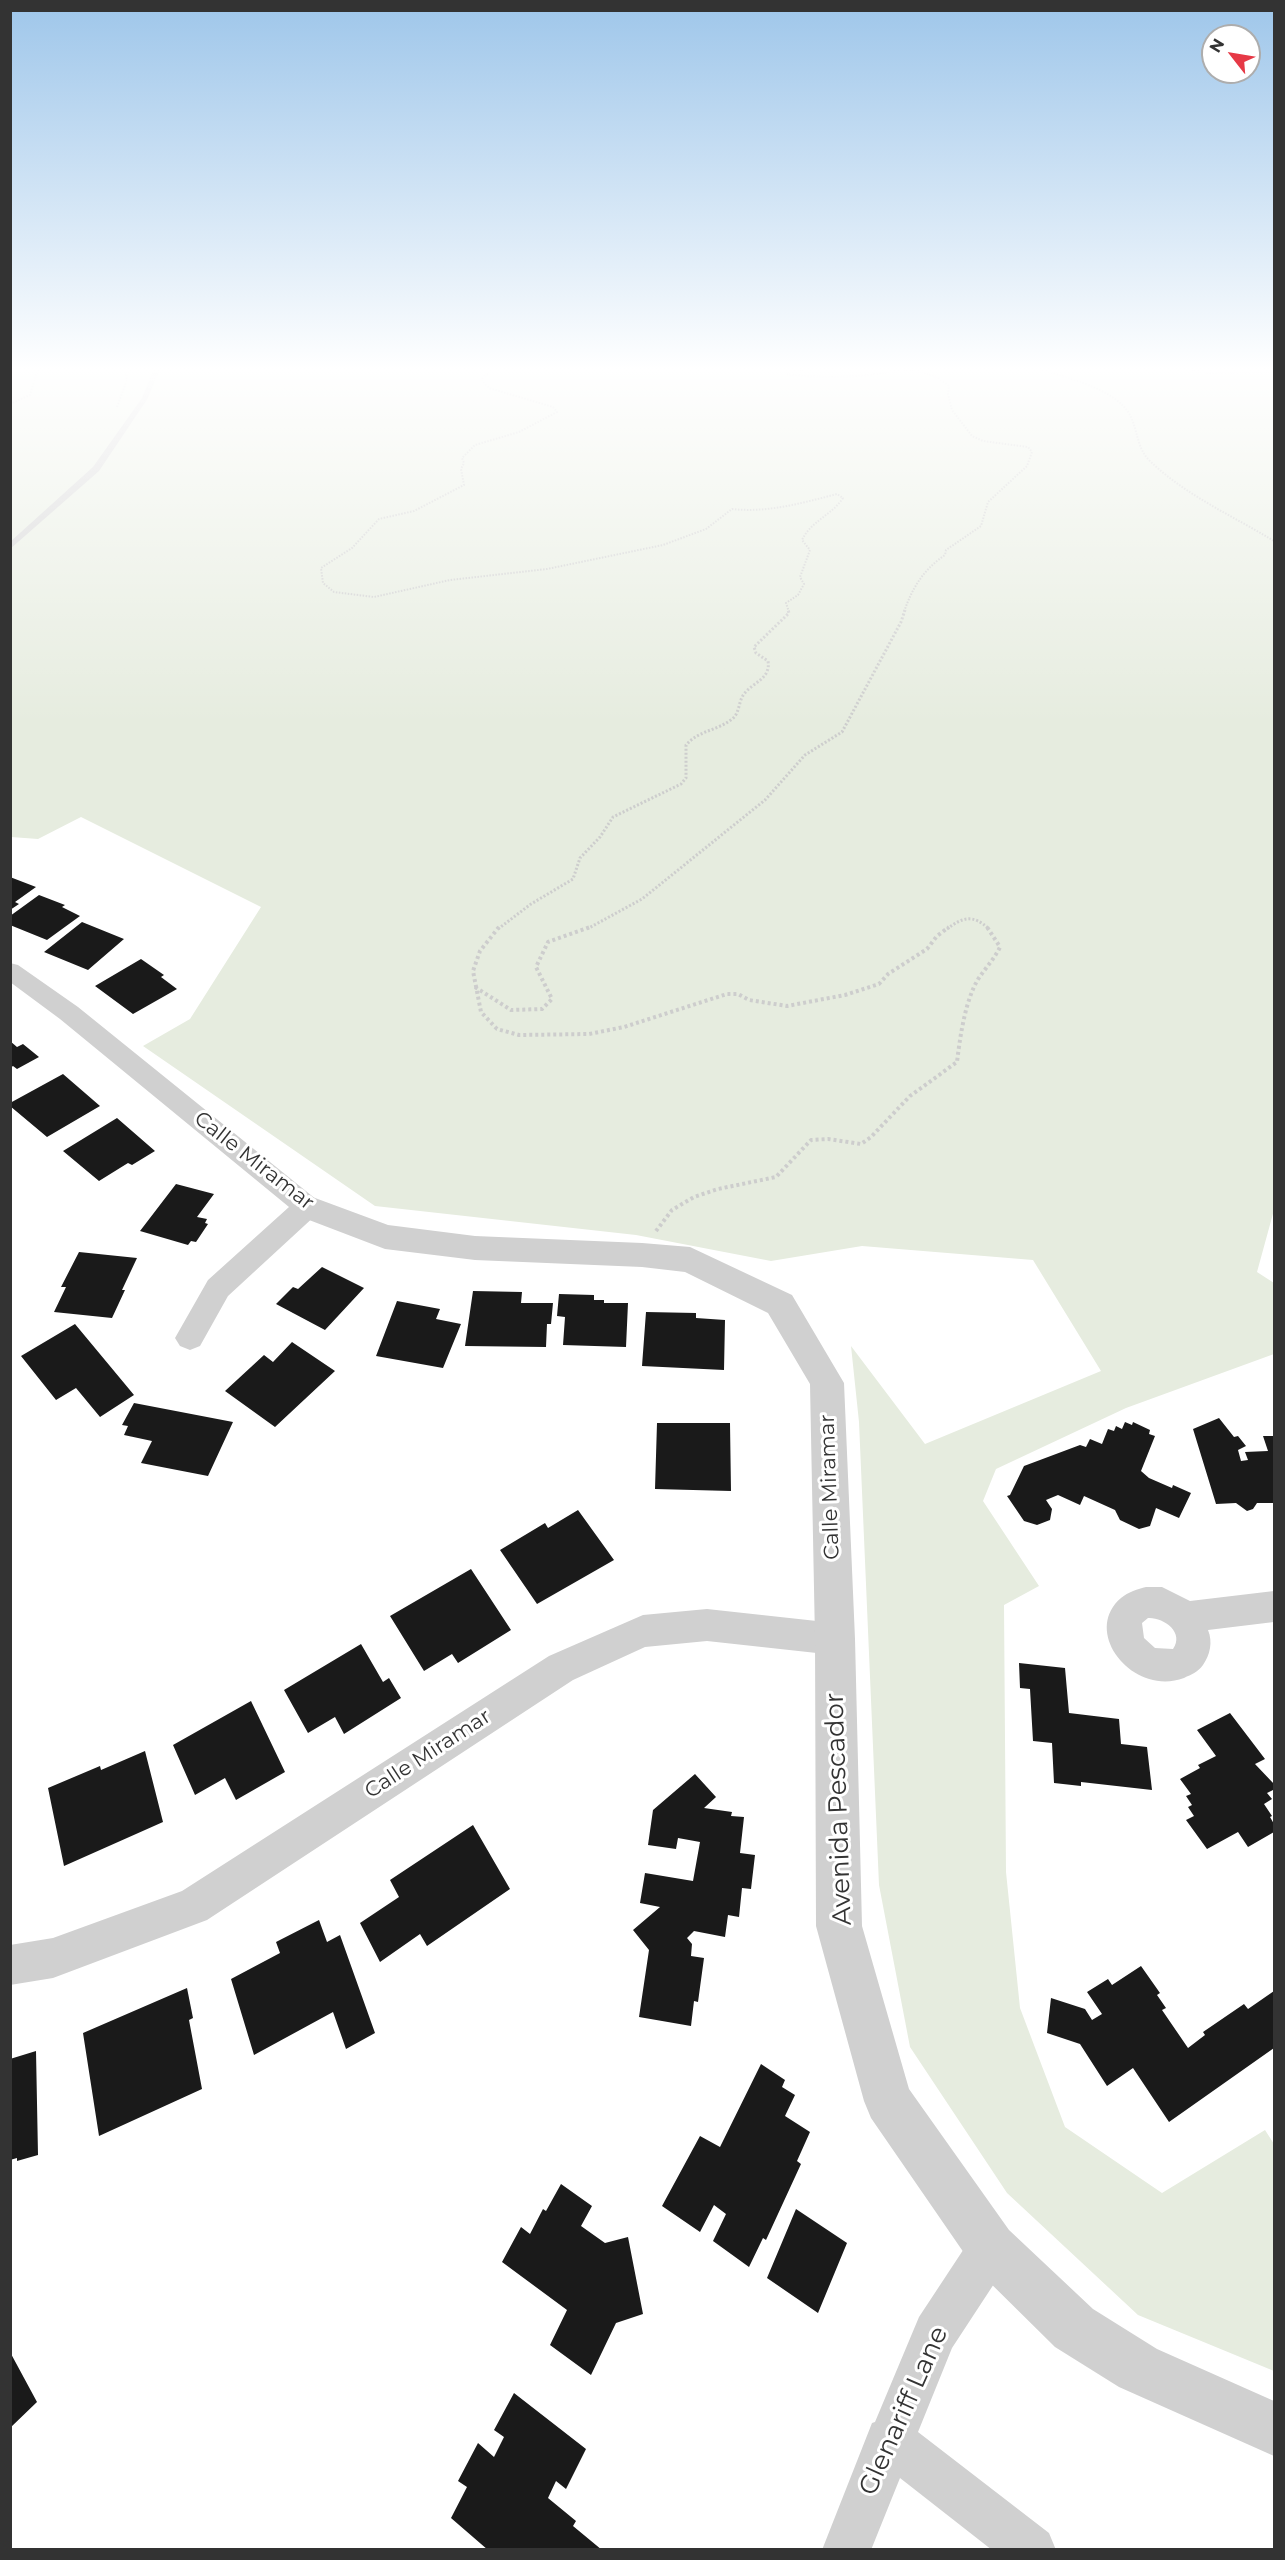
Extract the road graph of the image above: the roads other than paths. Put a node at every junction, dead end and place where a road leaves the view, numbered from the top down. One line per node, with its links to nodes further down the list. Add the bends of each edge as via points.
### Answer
1 (78, 485): 2 (lane)
2 (10, 547)
3 (10, 970): 4 (street, Calle Miramar, via 69,1013)
4 (307, 1207): 5 (street, via 218,1288); 8 (street, Calle Miramar, via 385,1237 475,1248 690,1260 780,1304 827,1383)
5 (190, 1338)
6 (1275, 1607): 7 (street)
7 (1185, 1617)
8 (835, 1640): 9 (street, Calle Miramar, via 707,1625 643,1631 561,1668 193,1906 53,1958); 10 (street, Avenida Pescador, via 839,1926 888,2101)
9 (10, 1965)
10 (991, 2248): 11 (street, Avenida Pescador, via 1074,2328 1138,2368); 12 (street, Glenariff Lane, via 935,2333)
11 (1275, 2429)
12 (889, 2440): 13 (street, Glenariff Lane); 14 (street)
13 (846, 2550)
14 (1032, 2550)

